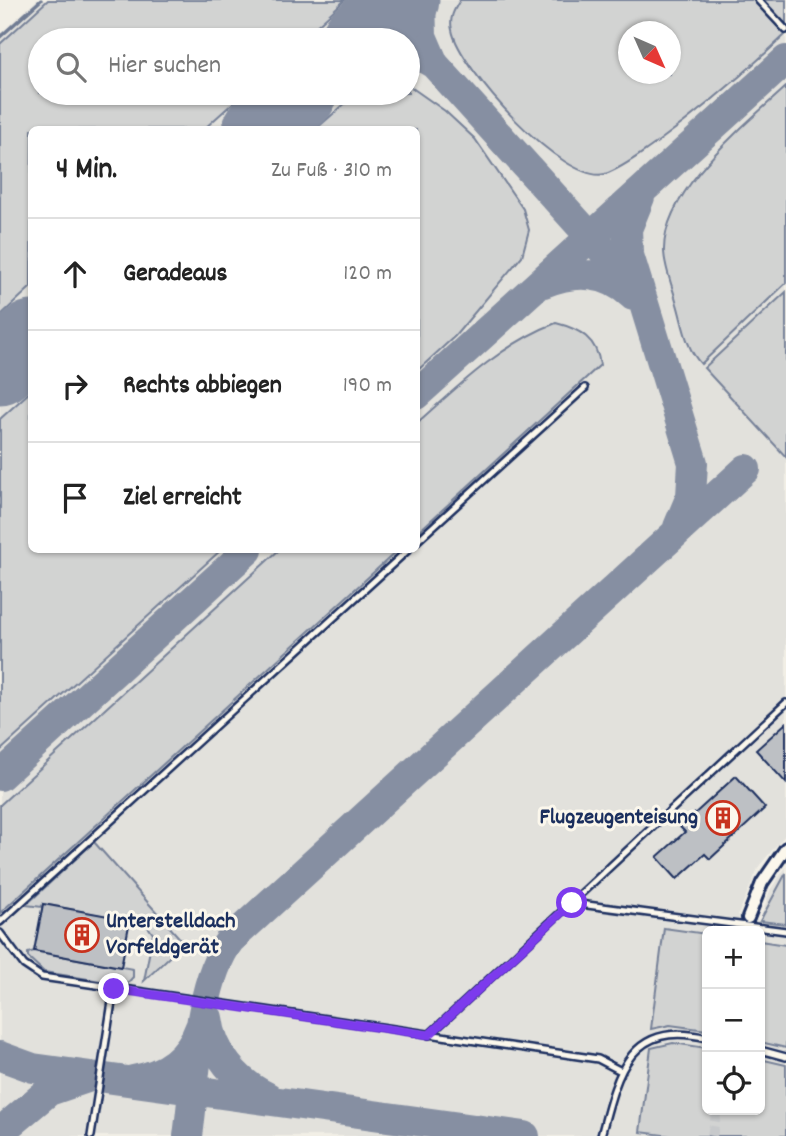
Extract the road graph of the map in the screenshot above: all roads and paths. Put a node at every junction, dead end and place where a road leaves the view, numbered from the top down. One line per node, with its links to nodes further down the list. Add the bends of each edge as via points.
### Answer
1 (758, 0): 2 (lane)
2 (786, 30)
3 (585, 388): 4 (lane)
4 (420, 538)
5 (405, 553): 10 (lane)
6 (786, 703): 8 (lane)
7 (786, 848): 9 (street, via 762,883)
8 (572, 903): 11 (lane); 14 (lane)
9 (748, 918)
10 (0, 922)
11 (786, 931)
12 (0, 933): 13 (lane, via 35,975)
13 (114, 989): 14 (lane); 19 (lane)
14 (429, 1035): 18 (lane, via 598,1059)
15 (702, 1037): 18 (lane, via 676,1033 650,1037)
16 (765, 1051): 17 (lane)
17 (786, 1057)
18 (621, 1071): 20 (lane)
19 (91, 1136)
20 (601, 1136)

